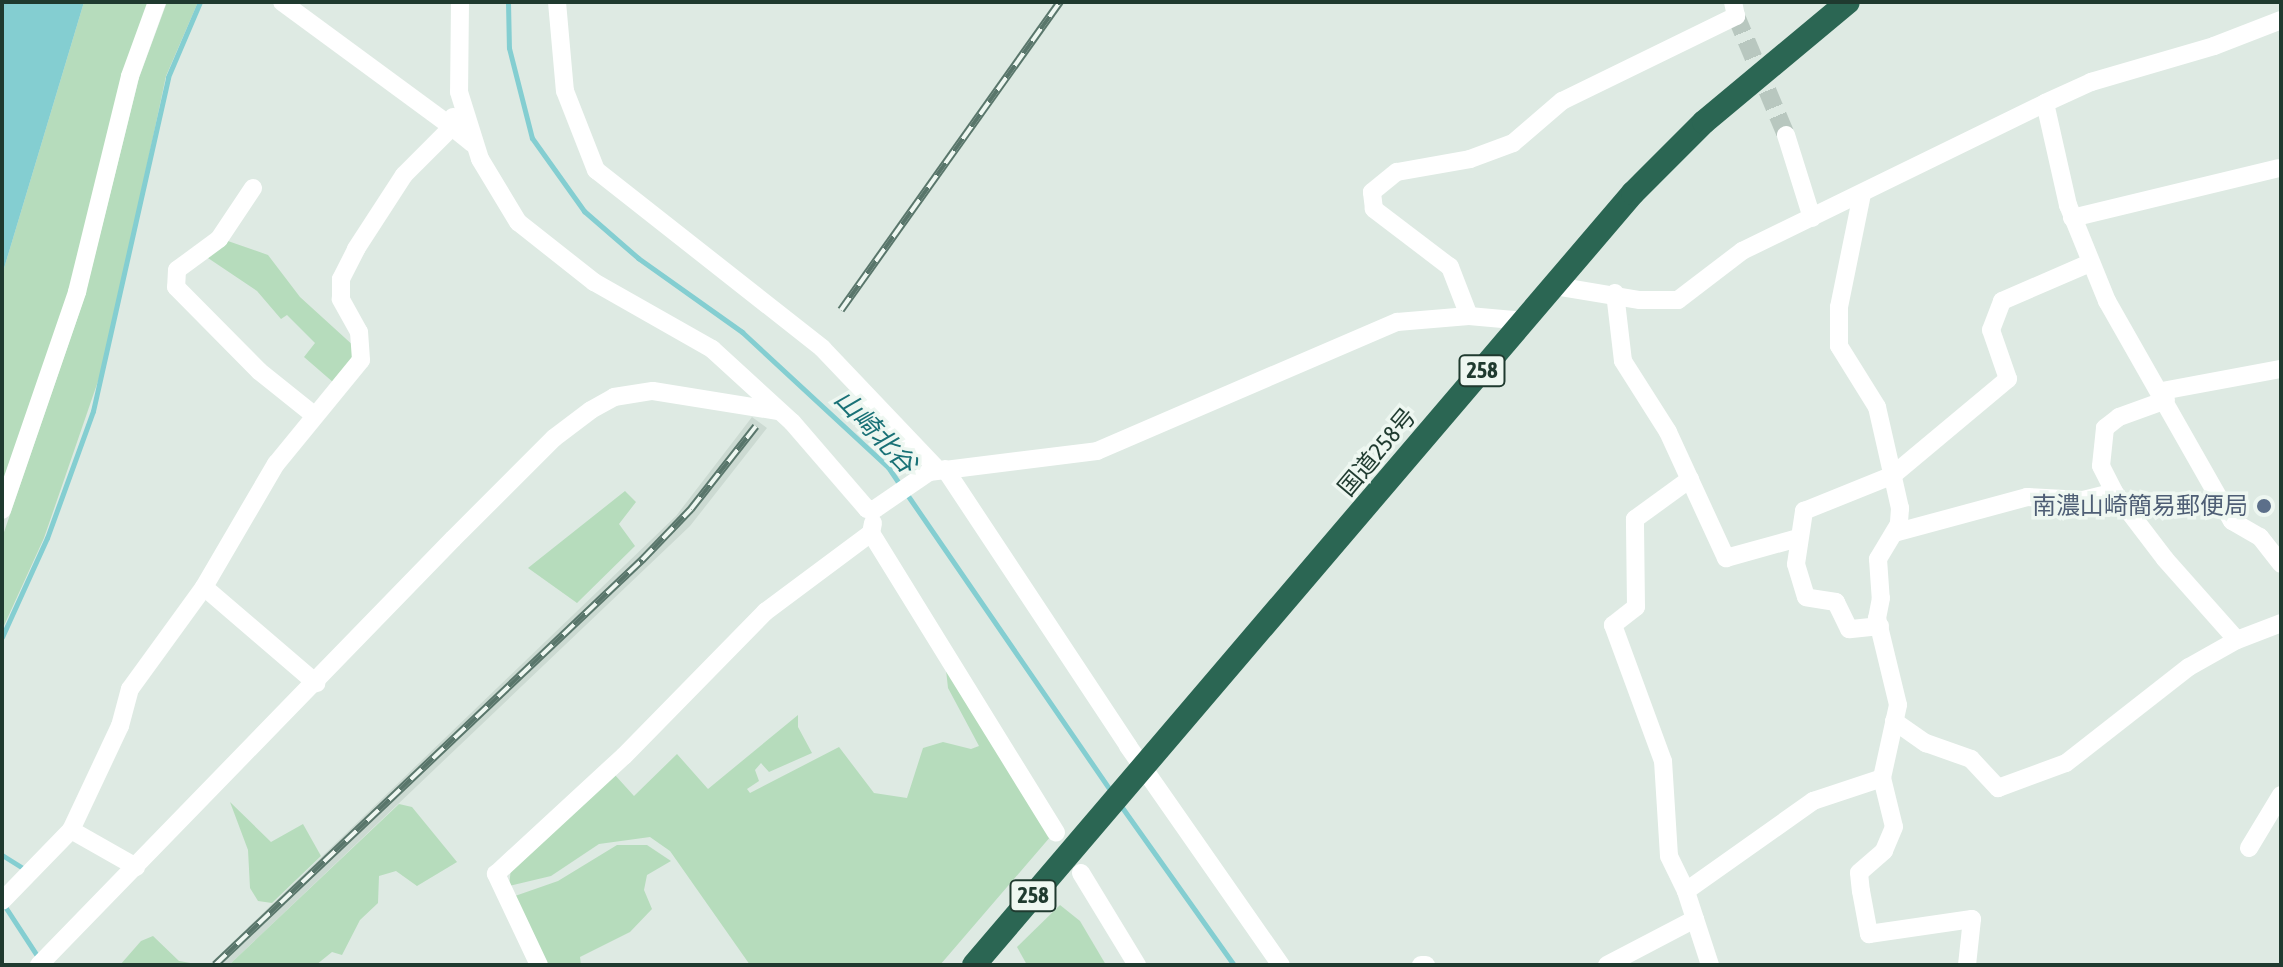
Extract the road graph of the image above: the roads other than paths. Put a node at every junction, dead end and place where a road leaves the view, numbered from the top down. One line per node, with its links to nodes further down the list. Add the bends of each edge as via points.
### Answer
1 (157, 2): 32 (street, via 130,76 77,292)
2 (282, 2): 10 (street)
3 (460, 2): 8 (street)
4 (557, 2): 27 (street, via 565,91 596,170 822,348)
5 (1733, 2): 21 (street, via 1736,16 1562,101 1513,143 1470,159 1397,172 1372,192 1374,209 1450,267)
6 (1848, 2): 19 (highway, 国道258号 / 258, via 1704,122 1633,193)
7 (2281, 20): 9 (street, via 2091,82)
8 (459, 92): 10 (street); 12 (street)
9 (2045, 103): 15 (street); 17 (street)
10 (452, 127): 12 (street); 26 (street, via 404,175 341,279 344,307 364,349)
11 (1786, 135): 16 (street)
12 (472, 143): 25 (street, via 493,187 528,231 594,282 712,349)
13 (2278, 168): 17 (street)
14 (253, 188): 26 (street, via 219,239 177,270 176,287 259,371)
15 (1862, 194): 16 (street); 28 (street, via 1839,307 1839,346 1877,407)
16 (1812, 218): 20 (street, via 1742,251 1678,300 1640,300)
17 (2072, 218): 18 (street)
18 (2090, 263): 24 (street, via 2120,326); 28 (street, via 2002,301 1991,330 2008,379)
19 (1555, 286): 20 (street); 22 (highway, 国道258号 / 258)
20 (1615, 293): 29 (street, via 1623,361)
21 (1469, 316): 22 (street); 27 (street, via 1397,322 1359,335 1177,420 1080,456)
22 (1525, 321): 43 (highway, 国道258号 / 258)
23 (2281, 369): 24 (street)
24 (2164, 396): 30 (street, via 2105,428 2101,466); 36 (street, via 2232,521 2260,537)
25 (781, 412): 31 (street, via 857,503); 41 (street, via 653,391 614,397 591,410 554,438)
26 (314, 415): 37 (street, via 253,498)
27 (938, 470): 31 (street); 43 (street)
28 (1893, 475): 34 (street, via 1900,508); 35 (street, via 1804,511)
29 (1690, 479): 35 (street, via 1726,558); 51 (street, via 1635,519 1636,607 1613,625 1663,761 1669,856)
30 (2114, 492): 34 (street, via 2083,500 2027,497); 40 (street)
31 (875, 509): 33 (street)
32 (2, 510)
33 (871, 533): 47 (street); 55 (street, via 765,612 624,756 496,874)
34 (1894, 533): 39 (street, via 1883,543 1878,559)
35 (1798, 538): 39 (street, via 1796,564 1806,597 1836,602 1849,629)
36 (2281, 564)
37 (204, 587): 41 (street); 46 (street, via 130,689 120,726)
38 (2281, 623): 40 (street)
39 (1880, 626): 42 (street, via 1895,678)
40 (2237, 640): 42 (street, via 2189,667 2066,763 1998,788 1971,759 1926,743)
41 (316, 683): 49 (street)
42 (1894, 721): 44 (street)
43 (1140, 773): 56 (highway, 国道258号 / 258); 58 (street)
44 (1882, 778): 51 (street, via 1813,801); 61 (street, via 1894,827 1884,851 1859,873 1869,934 1972,919)
45 (2281, 795): 48 (street)
46 (71, 830): 49 (street); 52 (street)
47 (1056, 832)
48 (2249, 848)
49 (136, 867): 54 (street)
50 (1081, 873): 57 (street)
51 (1686, 891): 53 (street)
52 (2, 901)
53 (1695, 919): 59 (street); 60 (street)
54 (39, 965)
55 (539, 965)
56 (974, 965)
57 (1137, 965)
58 (1281, 965)
59 (1607, 965)
60 (1710, 965)
61 (1967, 965)

